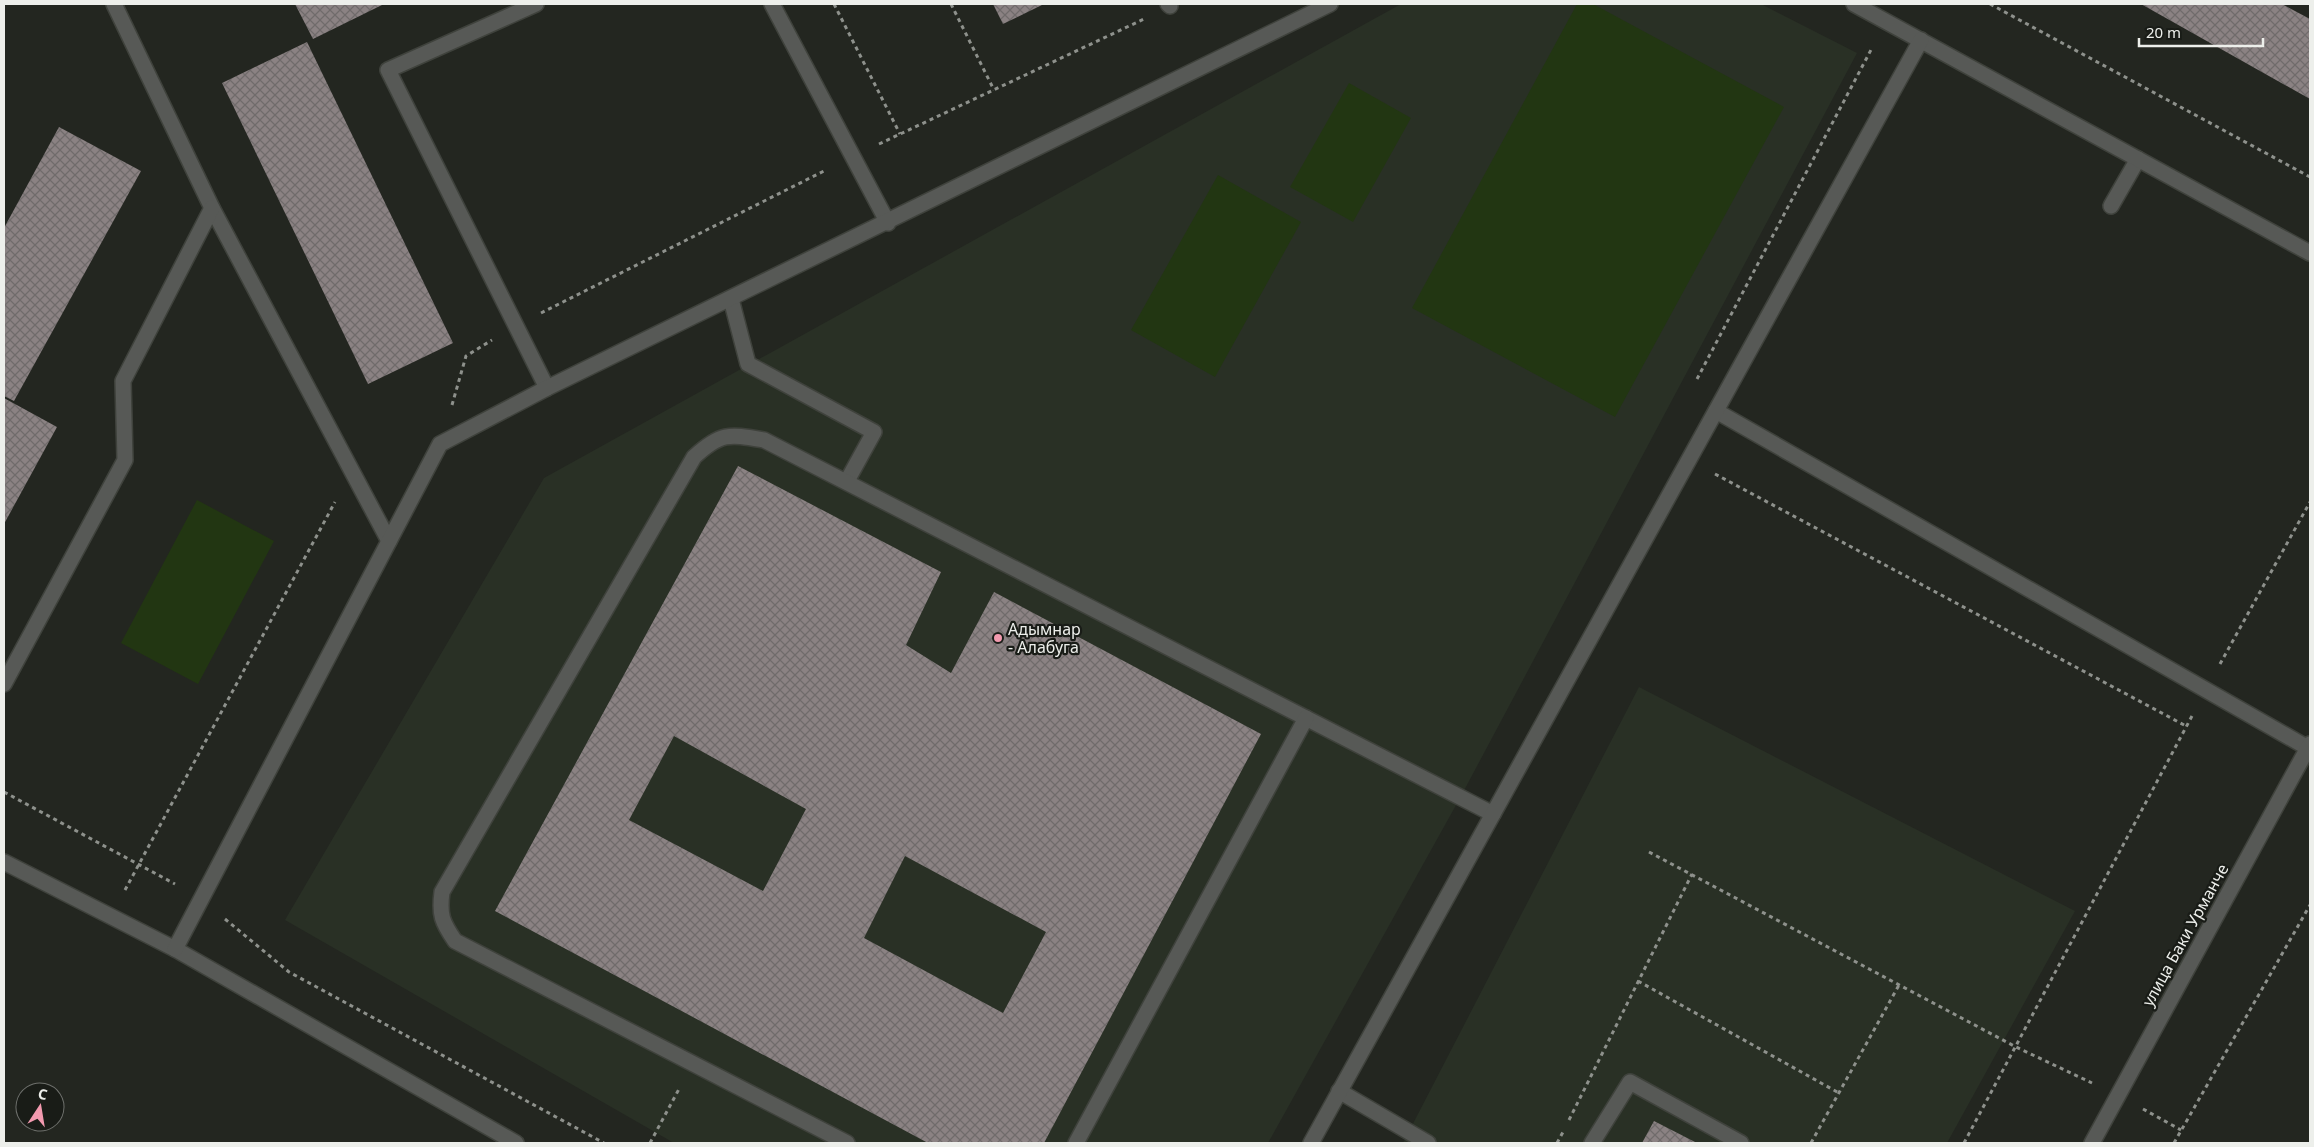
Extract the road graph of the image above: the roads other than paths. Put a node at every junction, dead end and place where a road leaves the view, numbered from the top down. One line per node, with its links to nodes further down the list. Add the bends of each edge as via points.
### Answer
1 (114, 4): 9 (street)
2 (536, 4): 13 (street, via 388,70)
3 (772, 4): 10 (street)
4 (1330, 4): 10 (street)
5 (1854, 4): 6 (street)
6 (1921, 40): 7 (street); 14 (street)
7 (2138, 159): 8 (street); 11 (street)
8 (2111, 206)
9 (212, 208): 16 (street); 17 (street, via 123,381 125,460)
10 (888, 223): 12 (street)
11 (2310, 253)
12 (731, 299): 13 (street); 15 (street, via 748,364 874,432)
13 (547, 388): 16 (street, via 440,444)
14 (1716, 412): 19 (street); 20 (street)
15 (847, 481): 18 (street); 25 (street, via 764,440 733,434 710,442 694,457 442,892 440,910 455,941)
16 (390, 541): 22 (street)
17 (4, 684)
18 (1306, 718): 20 (street); 26 (street)
19 (2309, 746): 31 (street, улица Баки Урманче)
20 (1493, 814): 23 (street)
21 (4, 862): 22 (street)
22 (174, 949): 24 (street)
23 (1339, 1091): 27 (street); 28 (street)
24 (516, 1143)
25 (846, 1143)
26 (1076, 1143)
27 (1310, 1143)
28 (1428, 1143)
29 (1592, 1143): 30 (street, via 1630,1082)
30 (1741, 1143)
31 (2092, 1143)

